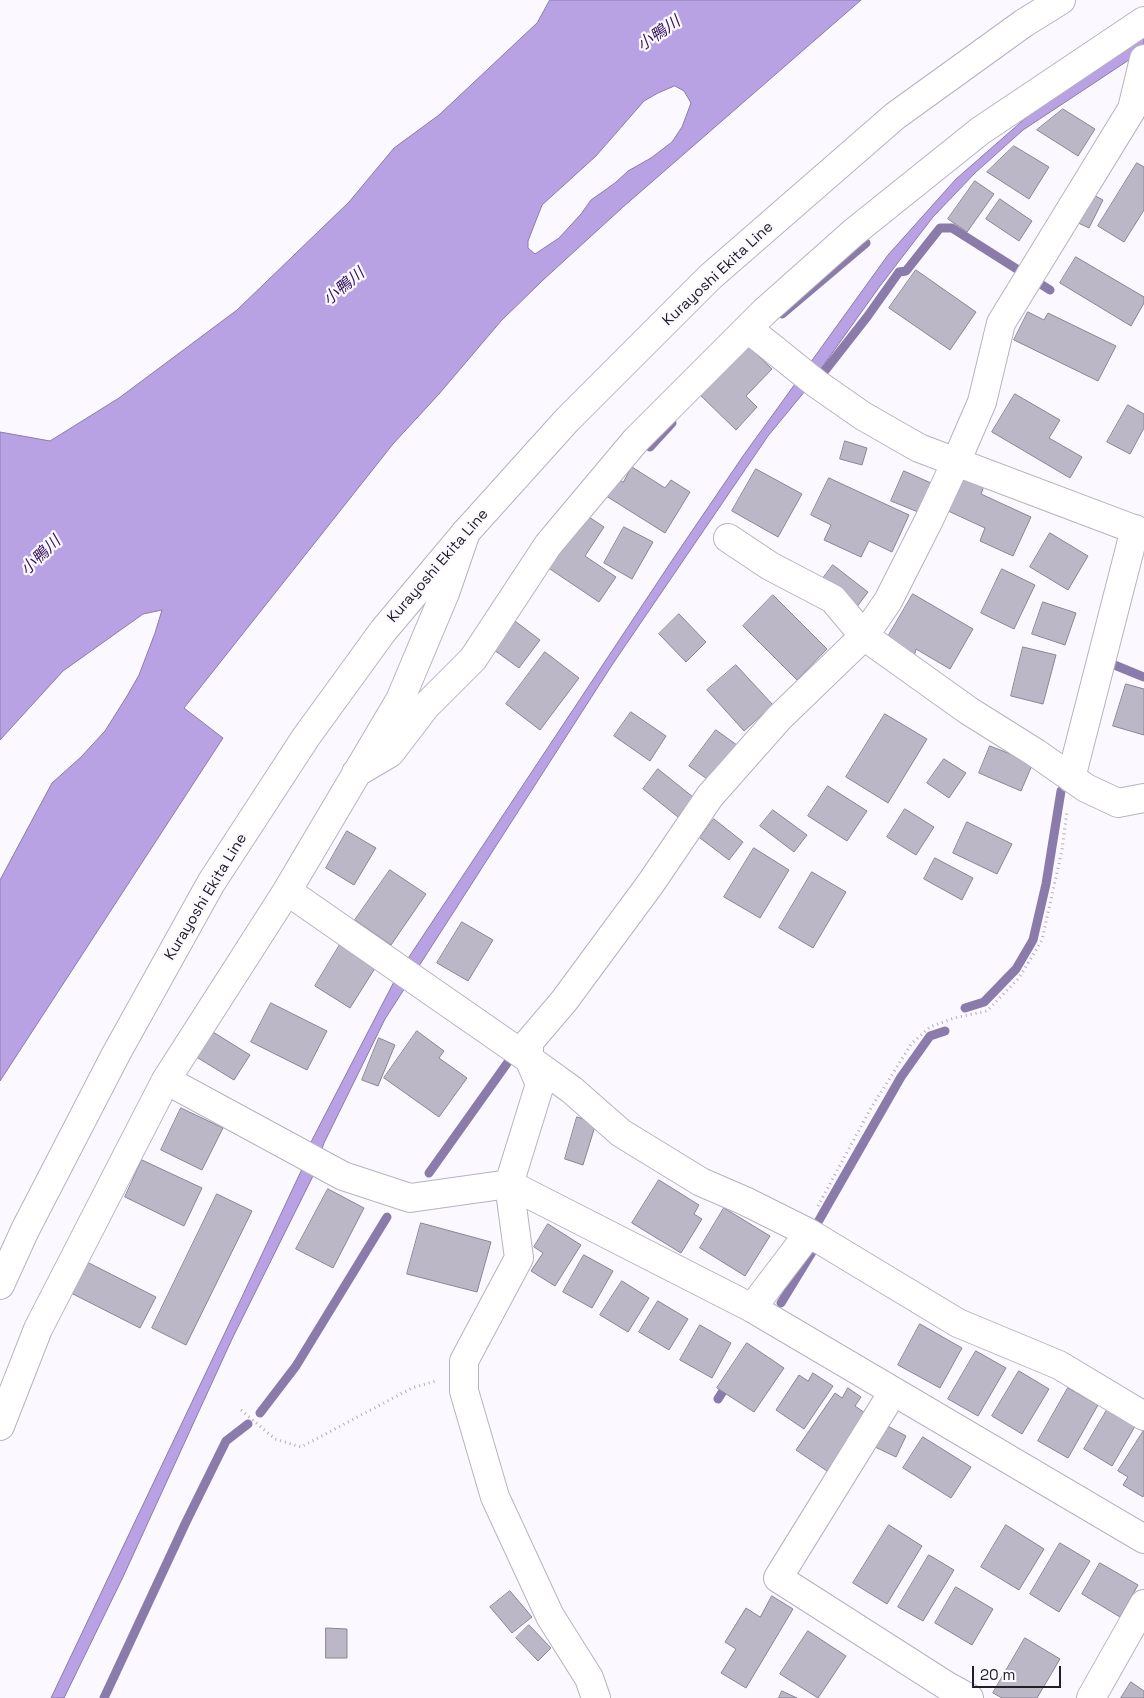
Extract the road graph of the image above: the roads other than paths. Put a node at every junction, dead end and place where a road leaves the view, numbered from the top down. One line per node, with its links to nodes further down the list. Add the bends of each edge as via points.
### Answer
1 (1061, 0): 6 (street, Kurayoshi Ekita Line, via 895,116 710,277 568,420)
2 (1144, 21): 10 (street, via 980,131 854,232 764,312 636,440 554,538 474,659 426,706 390,753)
3 (1144, 59): 5 (street, via 1132,109 1001,323 982,402)
4 (756, 335): 5 (street, via 863,416 919,448)
5 (956, 462): 7 (street); 9 (street, via 888,600)
6 (467, 531): 10 (street, via 400,700); 18 (street, Kurayoshi Ekita Line, via 383,631 306,736 211,883 116,1054)
7 (1140, 531): 11 (street)
8 (728, 538): 9 (street, via 770,566 833,600)
9 (864, 636): 11 (street); 14 (street, via 778,718 710,796 645,891 530,1042)
10 (356, 773): 13 (street)
11 (1071, 778): 12 (street, via 1118,803)
12 (1144, 798)
13 (286, 890): 14 (street); 15 (street)
14 (528, 1059): 16 (street, via 540,1084); 17 (street, via 572,1090 621,1132 693,1177)
15 (166, 1080): 16 (street, via 342,1176 410,1198); 22 (street, via 38,1329)
16 (509, 1184): 19 (street); 26 (street, via 519,1258 464,1361 464,1391 496,1497 550,1616 589,1678)
17 (807, 1232): 19 (street); 21 (street, via 958,1323 1059,1365)
18 (0, 1285)
19 (752, 1308): 20 (street)
20 (893, 1392): 23 (street); 25 (street, via 778,1578)
21 (1144, 1416)
22 (0, 1426)
23 (1144, 1538)
24 (1144, 1604): 27 (street)
25 (952, 1694)
26 (596, 1698)
27 (1090, 1698)

